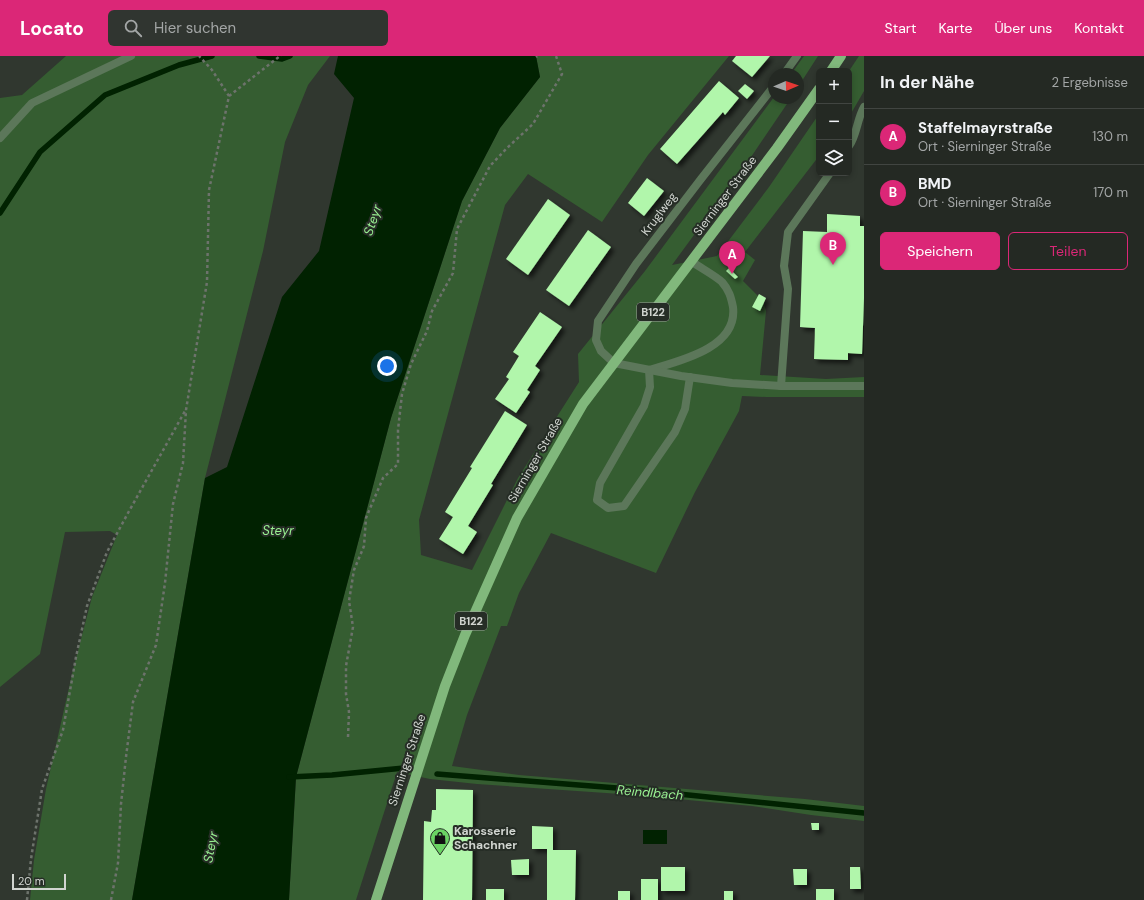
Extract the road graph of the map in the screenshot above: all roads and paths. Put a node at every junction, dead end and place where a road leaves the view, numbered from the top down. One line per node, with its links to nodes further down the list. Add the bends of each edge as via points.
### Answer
1 (131, 56): 13 (street, via 32,103)
2 (200, 56): 11 (path)
3 (280, 56): 11 (path)
4 (556, 56): 23 (path, via 562,74 533,124 490,166 457,229 453,274 432,311 427,331 411,364 402,394 398,464 383,478 366,518 364,546 354,570 349,601 353,627 346,666)
5 (798, 56): 7 (street)
6 (841, 56): 8 (main road)
7 (789, 68)
8 (833, 68)
9 (816, 92): 16 (main road, Sierninger Straße / B122)
10 (768, 94): 17 (street, Kruglweg, via 636,264 598,321 598,346)
11 (230, 96): 22 (path, via 210,190 207,282)
12 (864, 107): 14 (street)
13 (0, 138)
14 (852, 142)
15 (828, 176): 20 (street, via 788,232 784,266 788,289)
16 (691, 261): 17 (main road, Sierninger Straße / B122); 18 (street, via 722,282 731,296 734,316 727,332 712,346 684,359)
17 (614, 363): 18 (street); 26 (main road, Sierninger Straße / B122, via 583,404 517,518 464,635)
18 (649, 370): 19 (street); 19 (street, via 650,387 644,406 600,483 597,500 608,508 624,506 675,432 685,409)
19 (690, 377): 20 (street)
20 (781, 386): 21 (street)
21 (864, 386)
22 (186, 410): 24 (path, via 107,552 87,606 63,730 42,789); 25 (path, via 183,463 173,504 156,645 133,702 121,804 118,864)
23 (348, 737)
24 (27, 900)
25 (111, 900)
26 (376, 900)

